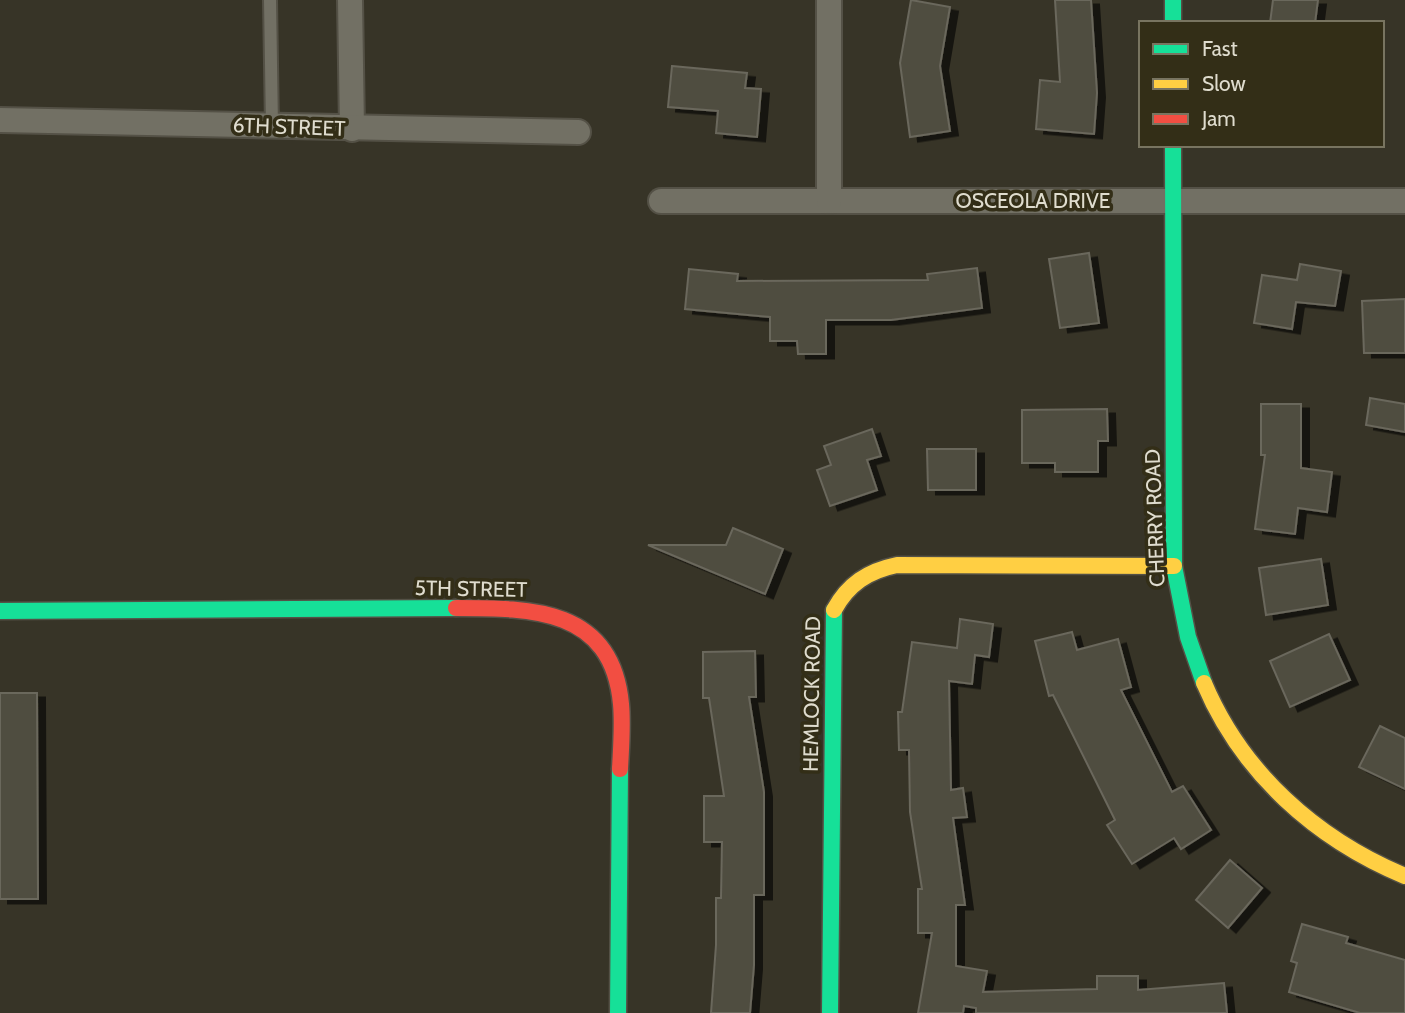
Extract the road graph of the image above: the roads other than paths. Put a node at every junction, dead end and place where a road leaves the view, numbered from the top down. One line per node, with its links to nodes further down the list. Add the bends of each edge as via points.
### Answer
1 (270, 0): 7 (lane)
2 (350, 0): 8 (street)
3 (829, 0): 12 (street)
4 (1173, 0): 5 (street)
5 (1173, 21)
6 (0, 120): 7 (street, 6TH STREET)
7 (271, 127): 8 (street, 6TH STREET)
8 (352, 130): 9 (street, 6TH STREET)
9 (578, 132)
10 (1173, 147): 13 (street, CHERRY ROAD)
11 (661, 201): 12 (street, OSCEOLA DRIVE)
12 (829, 201): 13 (street, OSCEOLA DRIVE)
13 (1173, 201): 14 (street, OSCEOLA DRIVE); 15 (street, CHERRY ROAD)
14 (1405, 201)
15 (1174, 566): 17 (street, CHERRY ROAD, via 1196,662 1244,752 1314,825 1378,867); 19 (street, HEMLOCK ROAD, via 897,565 866,574 841,594 832,614)
16 (0, 611): 18 (street, 5TH STREET, via 521,608 568,618 605,651 617,675 621,704)
17 (1405, 876)
18 (618, 1013)
19 (830, 1013)

